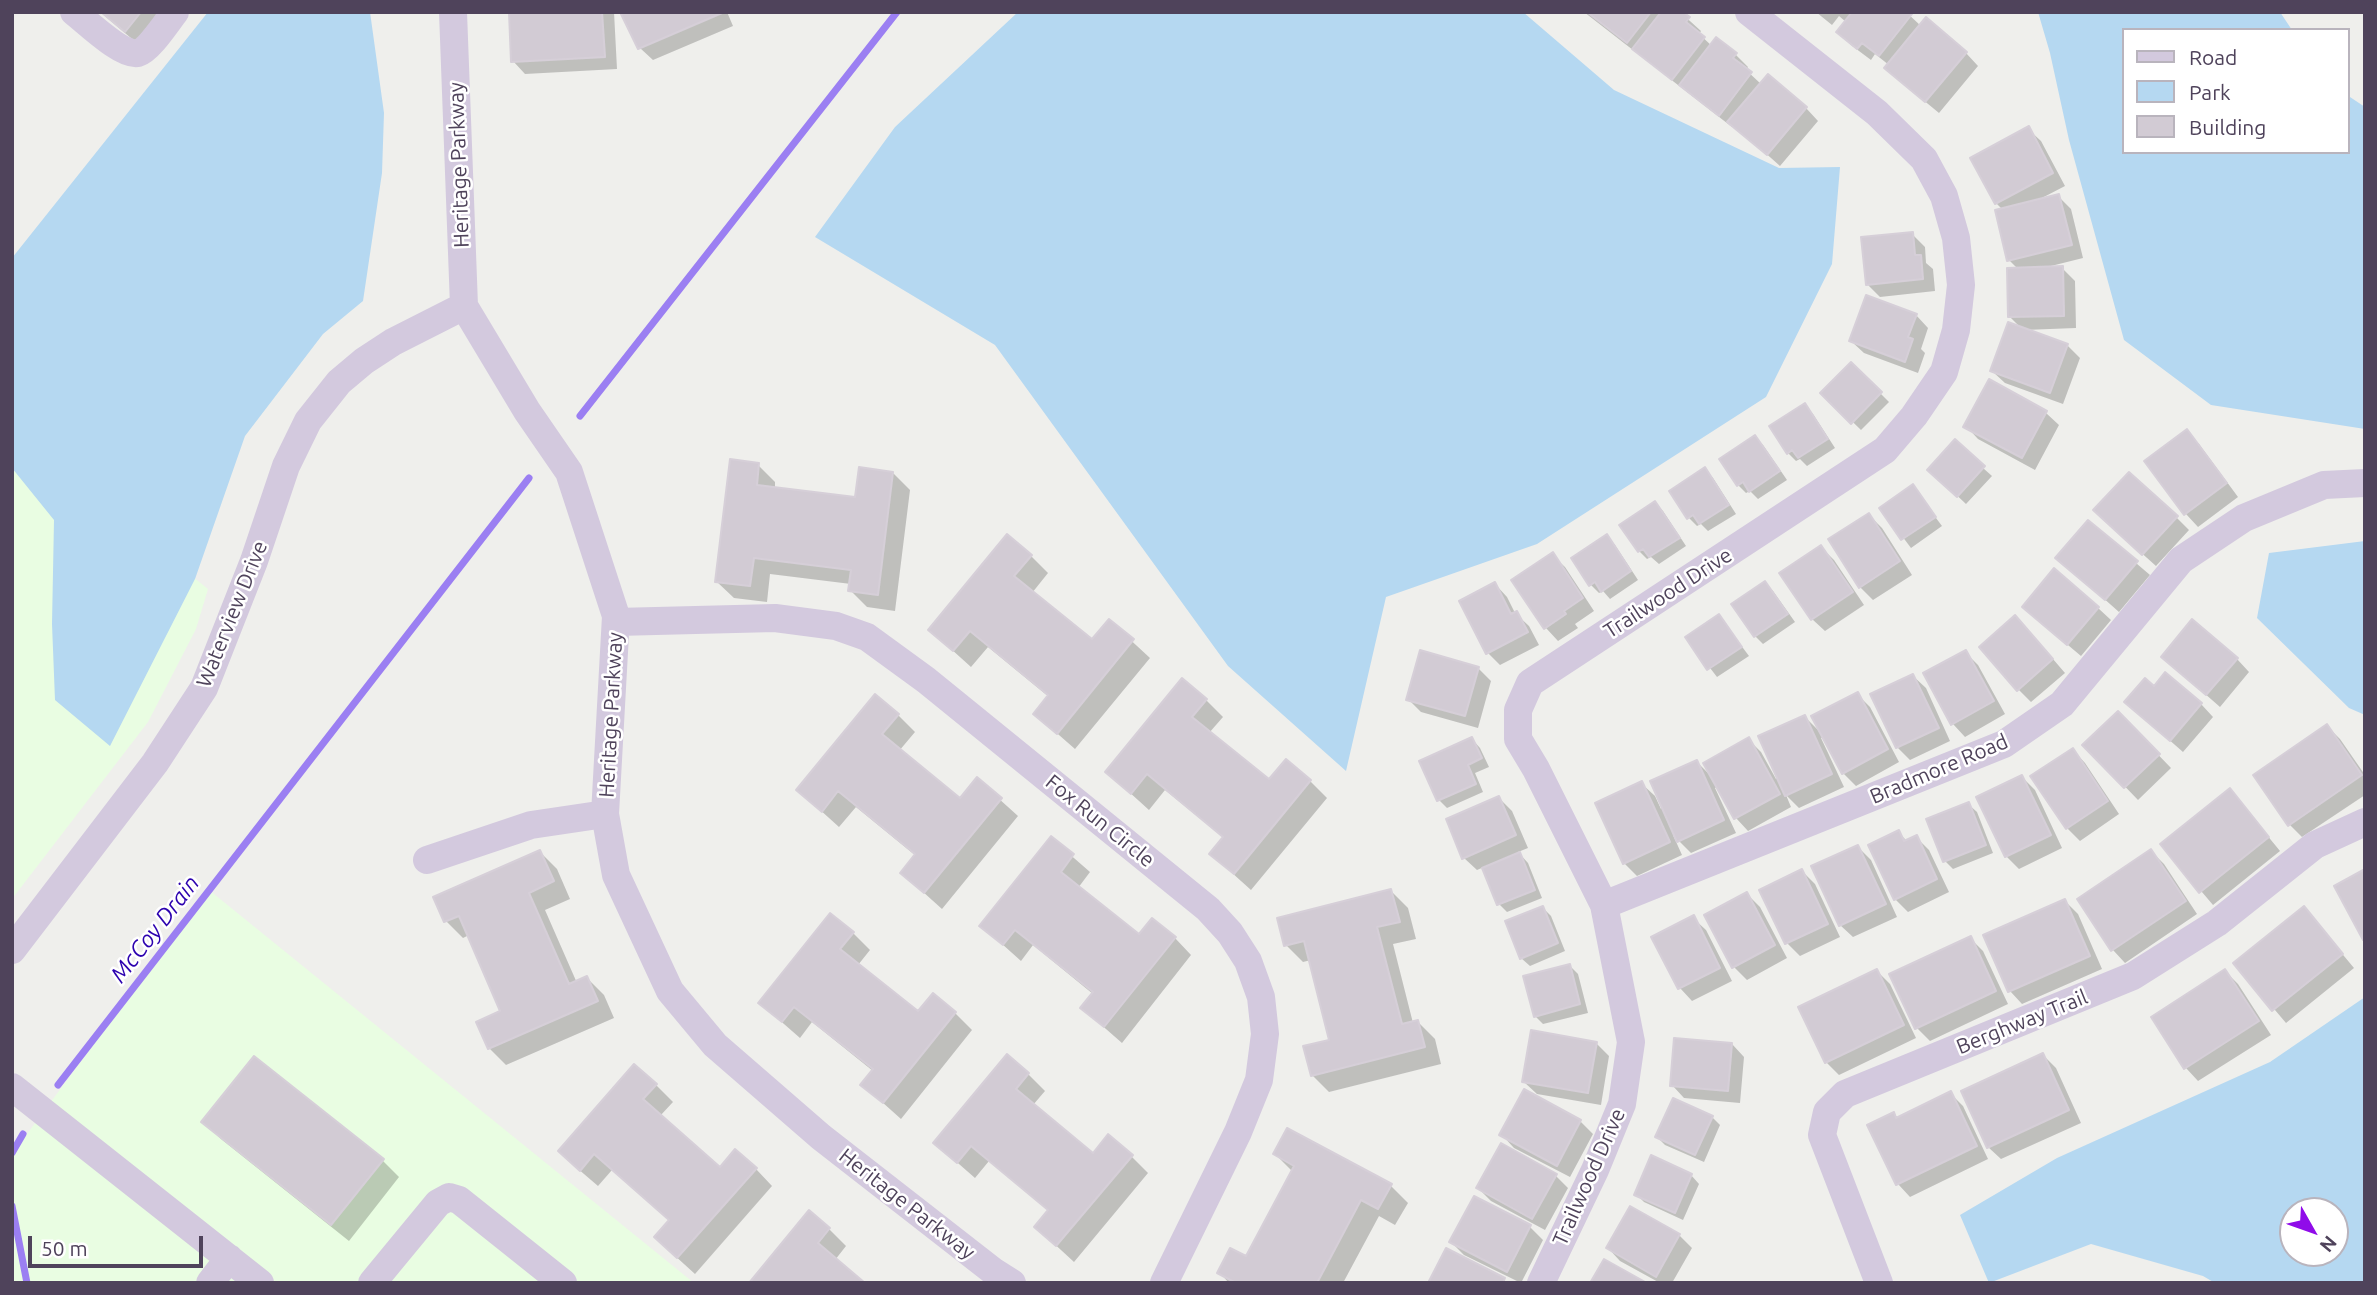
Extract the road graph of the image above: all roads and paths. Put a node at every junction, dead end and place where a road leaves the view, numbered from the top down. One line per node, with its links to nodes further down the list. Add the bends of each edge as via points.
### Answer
1 (74, 12): 2 (street, via 126,53 147,48)
2 (175, 12)
3 (453, 12): 5 (street, Heritage Parkway)
4 (1749, 12): 11 (street, Trailwood Drive, via 1877,113 1924,159 1944,195 1956,238 1961,285 1956,330 1944,372 1885,450 1530,683 1518,710 1518,739)
5 (464, 306): 7 (street, Heritage Parkway, via 569,472); 12 (street, Waterview Drive, via 364,361 339,382 308,421 286,466 204,688 155,763)
6 (2365, 483): 11 (street, Bradmore Road, via 2324,485 2244,518 2181,560 2062,704 2004,744)
7 (616, 622): 8 (street, Heritage Parkway); 20 (street, Fox Run Circle, via 775,618 836,626 867,638 926,680 1208,909 1230,933 1248,961 1261,997 1265,1034 1259,1080)
8 (605, 814): 10 (street, via 531,825); 19 (street, Heritage Parkway, via 616,875 670,991 715,1045 821,1137)
9 (2365, 821): 22 (street, Berghway Trail, via 2315,845 2217,923 2133,976 1844,1094 1827,1112 1822,1135)
10 (427, 860)
11 (1604, 905): 21 (street, Trailwood Drive, via 1631,1042 1622,1104)
12 (12, 950)
13 (12, 1087): 14 (street)
14 (229, 1258): 15 (street); 16 (street)
15 (209, 1283)
16 (260, 1283)
17 (372, 1283): 18 (street, via 438,1203 449,1197)
18 (563, 1283)
19 (1012, 1283)
20 (1164, 1283)
21 (1541, 1283)
22 (1879, 1283)

